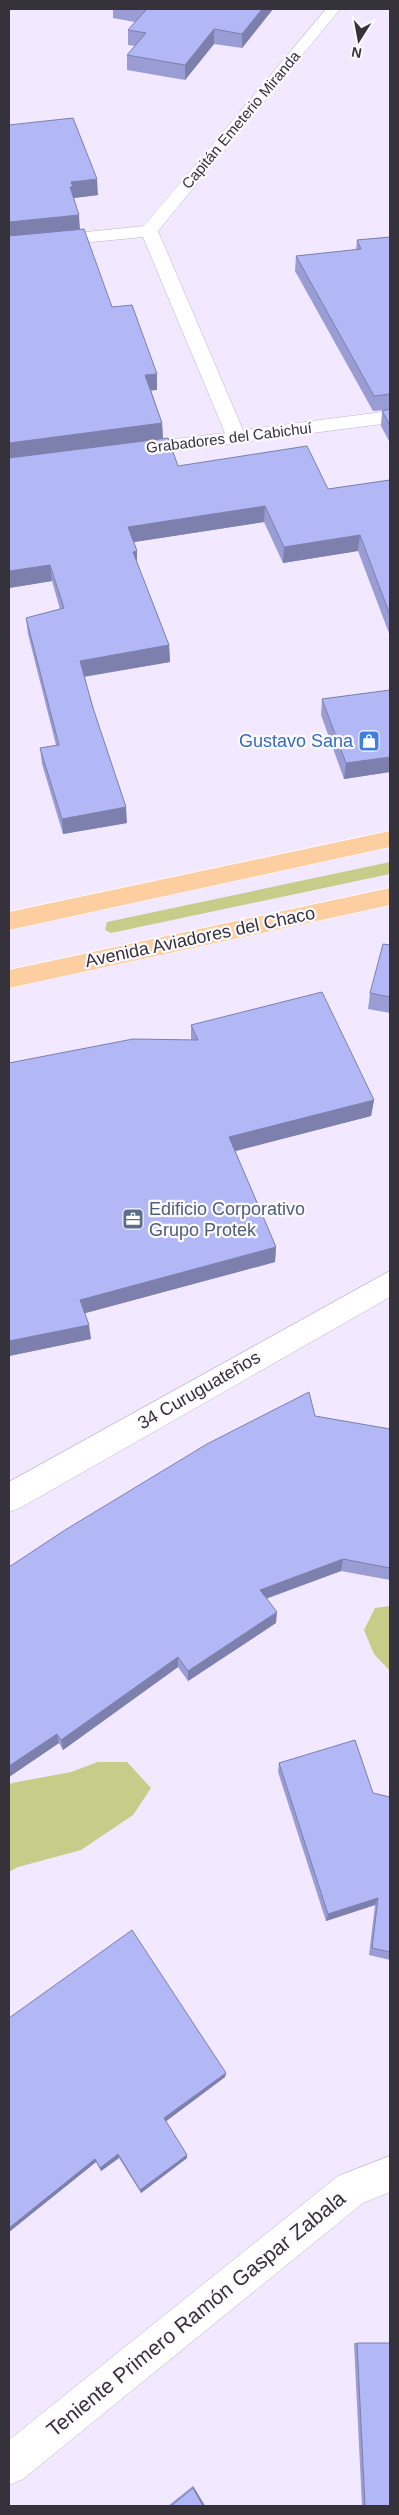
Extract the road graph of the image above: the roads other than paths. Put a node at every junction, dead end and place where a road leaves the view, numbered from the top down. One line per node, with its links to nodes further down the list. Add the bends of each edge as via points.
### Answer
1 (333, 9): 2 (street, Capitán Emeterio Miranda)
2 (149, 231): 3 (street); 5 (street)
3 (9, 245)
4 (390, 417): 5 (street, Grabadores del Cabichuí)
5 (236, 437): 6 (street, Grabadores del Cabichuí)
6 (120, 452)
7 (390, 839): 9 (highway)
8 (390, 896): 10 (highway, Avenida Aviadores del Chaco)
9 (9, 921)
10 (9, 979)
11 (390, 1283): 12 (street, 34 Curuguateños)
12 (9, 1498)
13 (390, 2174): 14 (street, Teniente Primero Ramón Gaspar Zabala, via 351,2188)
14 (9, 2465)

